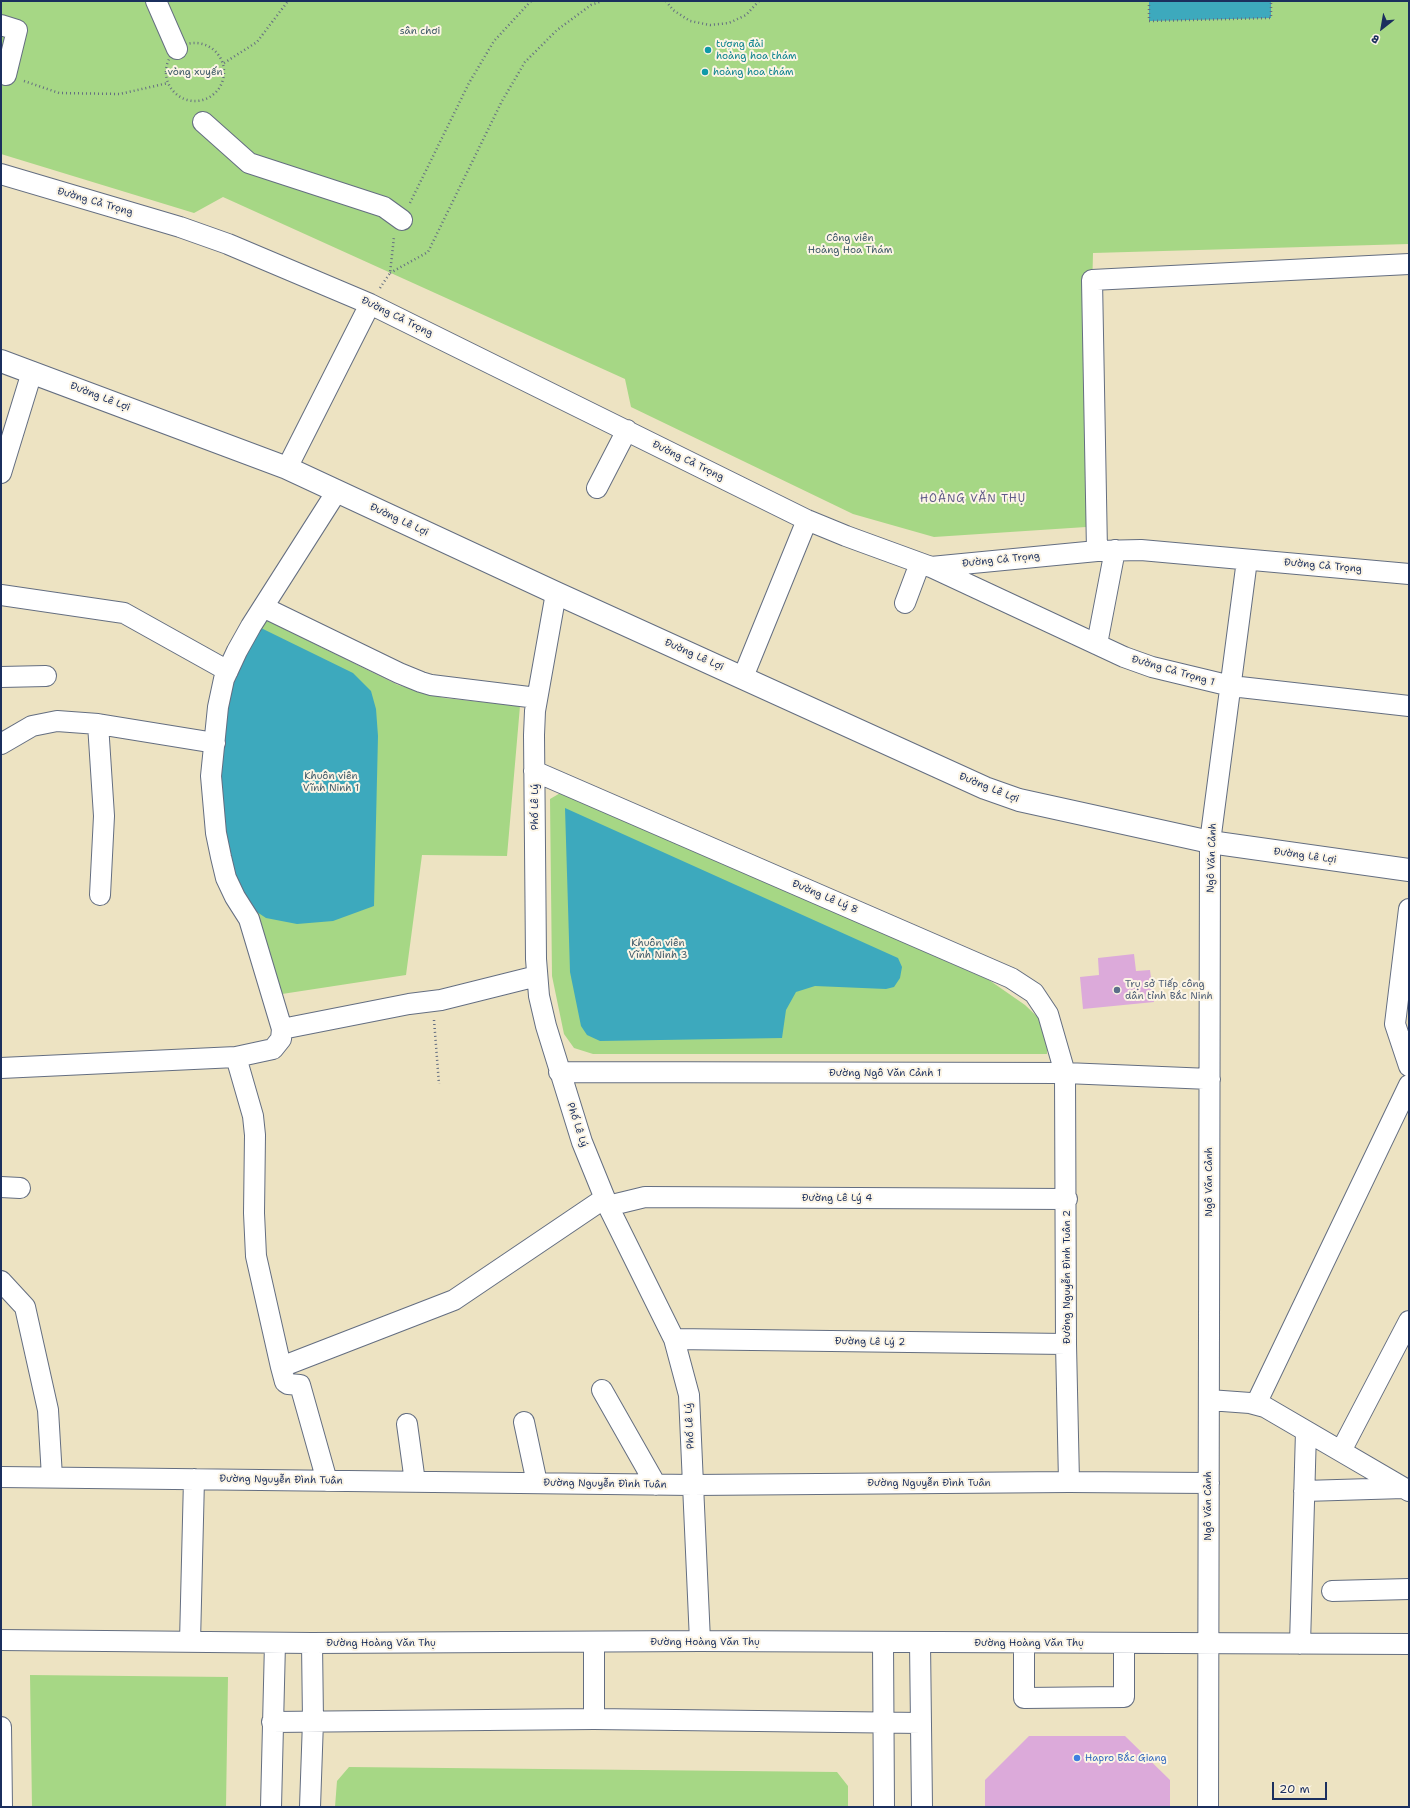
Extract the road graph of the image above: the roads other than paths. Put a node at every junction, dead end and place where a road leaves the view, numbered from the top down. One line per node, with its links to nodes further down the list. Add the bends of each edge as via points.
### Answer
1 (156, 1): 3 (street)
2 (1, 25): 4 (street, via 17,30)
3 (177, 49)
4 (6, 74)
5 (203, 122): 7 (street, via 249,163 384,208)
6 (1, 174): 9 (street, Đường Cả Trọng, via 180,227 228,244)
7 (402, 220)
8 (1409, 264): 18 (street, via 1092,280)
9 (370, 304): 12 (street, Đường Cả Trọng); 13 (street)
10 (1, 361): 11 (main road, Đường Lê Lợi)
11 (32, 372): 13 (main road, Đường Lê Lợi); 14 (street)
12 (627, 430): 15 (street); 17 (street, Đường Cả Trọng)
13 (287, 468): 16 (main road, Đường Lê Lợi)
14 (1, 473)
15 (597, 488)
16 (337, 491): 22 (main road, Đường Lê Lợi); 25 (street)
17 (808, 520): 20 (street, Đường Cả Trọng); 30 (street)
18 (1106, 550): 19 (street, Đường Cả Trọng, via 1141,550); 20 (street, Đường Cả Trọng); 26 (street)
19 (1247, 560): 21 (street, Đường Cả Trọng); 31 (street, Ngô Văn Cảnh)
20 (926, 565): 24 (street); 26 (street, Đường Cả Trọng 1)
21 (1409, 574)
22 (556, 593): 30 (main road, Đường Lê Lợi); 32 (street, Phố Lê Lý)
23 (1, 595): 27 (street, via 124,613)
24 (905, 603)
25 (263, 607): 27 (street, via 236,651); 32 (street, via 421,682)
26 (1098, 644): 31 (street, Đường Cả Trọng 1, via 1152,667)
27 (228, 671): 35 (street, via 218,707)
28 (46, 676): 29 (street)
29 (1, 677)
30 (743, 677): 38 (main road, Đường Lê Lợi, via 985,788 1019,800)
31 (1231, 686): 33 (street, Đường Cả Trọng 1); 38 (street, Ngô Văn Cảnh)
32 (537, 698): 37 (street, Phố Lê Lý)
33 (1409, 706)
34 (98, 724): 35 (street); 36 (street, via 57,721 44,723 23,730); 40 (street, via 104,816)
35 (215, 743): 44 (street, via 211,776 216,833 226,878 249,919)
36 (1, 744)
37 (534, 771): 42 (street, Phố Lê Lý); 49 (street, Đường Lê Lý 8, via 1011,978 1034,993 1048,1014)
38 (1210, 842): 39 (main road, Đường Lê Lợi); 50 (street, Ngô Văn Cảnh)
39 (1409, 870)
40 (100, 895)
41 (1409, 909): 43 (street)
42 (537, 976): 44 (street, via 433,1001); 48 (street, Phố Lê Lý, via 539,996)
43 (1402, 1025): 46 (street)
44 (282, 1029): 45 (street, via 281,1039 272,1049)
45 (236, 1057): 47 (street); 58 (street, via 253,1116 255,1135 256,1256)
46 (1409, 1066)
47 (1, 1068)
48 (560, 1072): 49 (street, Đường Ngô Văn Cảnh 1); 53 (street, Phố Lê Lý, via 582,1142)
49 (1065, 1073): 50 (street, Đường Ngô Văn Cảnh 1); 52 (street, Đường Nguyễn Đình Tuân 2)
50 (1210, 1080): 60 (street, Ngô Văn Cảnh)
51 (1408, 1090): 61 (street)
52 (1067, 1199): 53 (street, Đường Lê Lý 4, via 644,1197); 57 (street, Đường Nguyễn Đình Tuân 2)
53 (606, 1202): 56 (street, Phố Lê Lý); 58 (street, via 454,1300)
54 (1, 1281): 67 (street, via 25,1307 48,1410)
55 (1409, 1321): 65 (street)
56 (674, 1339): 57 (street, Đường Lê Lý 2); 75 (street, Phố Lê Lý, via 689,1395)
57 (1066, 1344): 71 (street, Đường Nguyễn Đình Tuân 2)
58 (281, 1367): 69 (street, via 285,1382 300,1385)
59 (602, 1390): 74 (street)
60 (1209, 1400): 61 (street); 73 (street, Ngô Văn Cảnh)
61 (1256, 1404): 64 (street)
62 (524, 1422): 72 (street)
63 (407, 1424): 70 (street)
64 (1306, 1431): 65 (street); 77 (street)
65 (1341, 1451): 76 (street)
66 (1, 1477): 67 (street, Đường Nguyễn Đình Tuân)
67 (52, 1477): 68 (street, Đường Nguyễn Đình Tuân)
68 (194, 1479): 69 (street, Đường Nguyễn Đình Tuân); 82 (street)
69 (327, 1481): 70 (street, Đường Nguyễn Đình Tuân)
70 (415, 1482): 72 (street, Đường Nguyễn Đình Tuân)
71 (1069, 1482): 73 (street, Đường Nguyễn Đình Tuân); 75 (street, Đường Nguyễn Đình Tuân)
72 (537, 1483): 74 (street, Đường Nguyễn Đình Tuân)
73 (1208, 1483): 90 (street, Ngô Văn Cảnh)
74 (656, 1485): 75 (street, Đường Nguyễn Đình Tuân)
75 (693, 1485): 81 (street, Phố Lê Lý)
76 (1407, 1490): 77 (street)
77 (1304, 1491): 91 (street)
78 (1409, 1590): 79 (street)
79 (1332, 1591)
80 (1, 1640): 82 (street, Đường Hoàng Văn Thụ)
81 (700, 1641): 83 (street, Đường Hoàng Văn Thụ); 86 (street, Đường Hoàng Văn Thụ)
82 (190, 1642): 84 (street, Đường Hoàng Văn Thụ)
83 (594, 1642): 85 (street, Đường Hoàng Văn Thụ); 93 (street)
84 (275, 1643): 85 (street, Đường Hoàng Văn Thụ); 95 (street)
85 (312, 1643): 94 (street)
86 (883, 1643): 87 (street, Đường Hoàng Văn Thụ); 96 (street)
87 (920, 1643): 88 (street, Đường Hoàng Văn Thụ); 97 (street)
88 (1024, 1643): 89 (street, Đường Hoàng Văn Thụ); 89 (street, via 1024,1698 1124,1697)
89 (1124, 1643): 90 (street, Đường Hoàng Văn Thụ)
90 (1208, 1644): 91 (street, Đường Hoàng Văn Thụ); 105 (street, Ngô Văn Cảnh)
91 (1300, 1644): 92 (street, Đường Hoàng Văn Thụ)
92 (1409, 1644)
93 (594, 1719): 94 (street); 96 (street)
94 (313, 1721): 95 (street); 102 (street)
95 (272, 1722): 101 (street)
96 (884, 1723): 97 (street); 103 (street)
97 (921, 1723): 104 (street)
98 (1, 1727): 99 (street)
99 (1, 1783): 100 (street)
100 (2, 1807)
101 (271, 1807)
102 (310, 1807)
103 (884, 1807)
104 (922, 1807)
105 (1208, 1807)

